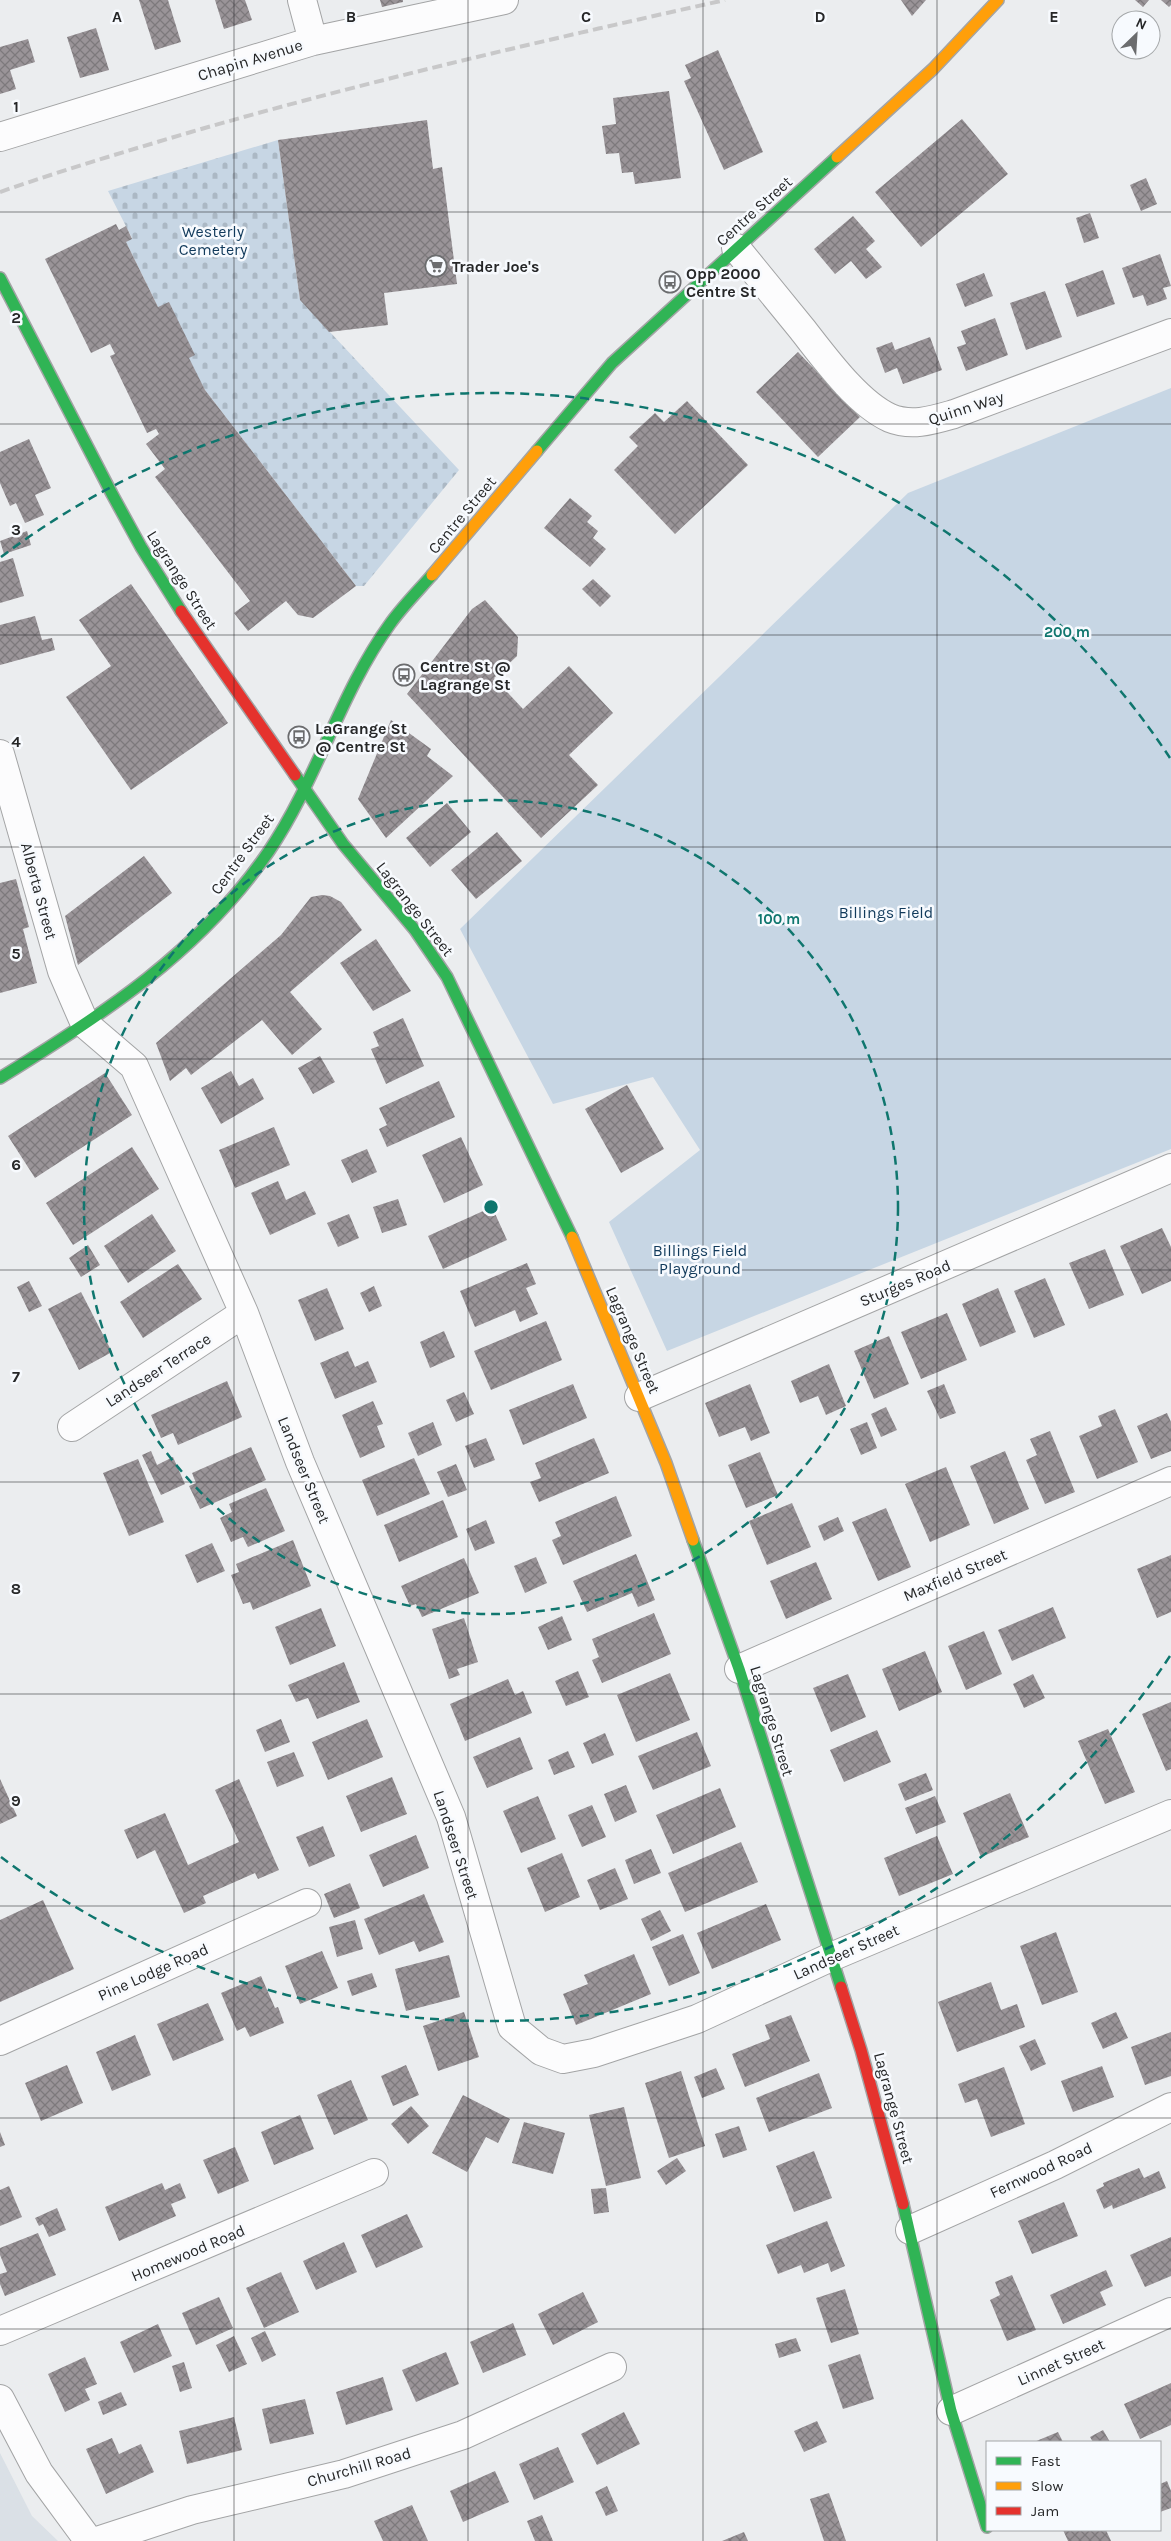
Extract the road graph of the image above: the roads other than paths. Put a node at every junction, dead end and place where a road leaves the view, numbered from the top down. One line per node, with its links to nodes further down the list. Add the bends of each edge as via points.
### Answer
1 (302, 0): 4 (street)
2 (504, 0): 4 (street, Chapin Avenue)
3 (988, 3): 6 (main road, Centre Street, via 926,75)
4 (313, 41): 5 (street, Chapin Avenue)
5 (0, 137)
6 (736, 248): 8 (street, Quinn Way, via 852,386 875,409 891,418 909,422 924,422 954,414); 10 (main road, Centre Street, via 612,363 390,624 366,663)
7 (0, 278): 10 (main road, Lagrange Street, via 141,547)
8 (1171, 333)
9 (0, 754): 11 (street, Alberta Street, via 62,971)
10 (303, 788): 11 (main road, Centre Street, via 269,851 222,911 138,989); 15 (main road, Lagrange Street, via 351,854 388,894 447,977 568,1228)
11 (85, 1024): 12 (main road, Centre Street); 14 (street, Landseer Street, via 134,1066)
12 (0, 1078)
13 (1171, 1168): 15 (street, Sturges Road)
14 (244, 1313): 16 (street, Landseer Terrace); 21 (street, Landseer Street, via 300,1462 451,1817 512,2027 541,2051 563,2059 594,2053 696,2019)
15 (639, 1397): 18 (main road, Lagrange Street, via 666,1463)
16 (72, 1427)
17 (1171, 1481): 18 (street, Maxfield Street)
18 (739, 1669): 21 (main road, Lagrange Street)
19 (1171, 1814): 21 (street, Landseer Street)
20 (306, 1903): 22 (street, Pine Lodge Road)
21 (832, 1957): 25 (main road, Lagrange Street)
22 (0, 2041)
23 (1171, 2107): 25 (street, Fernwood Road, via 1055,2165)
24 (374, 2173): 27 (street, Homewood Road)
25 (910, 2230): 30 (main road, Lagrange Street)
26 (1171, 2312): 30 (street, Linnet Street)
27 (0, 2331)
28 (612, 2368): 33 (street, Churchill Road, via 463,2435 344,2474 192,2510)
29 (0, 2399): 32 (street, via 39,2473)
30 (951, 2412): 31 (main road, Lagrange Street)
31 (986, 2522)
32 (89, 2541)
33 (97, 2541)

